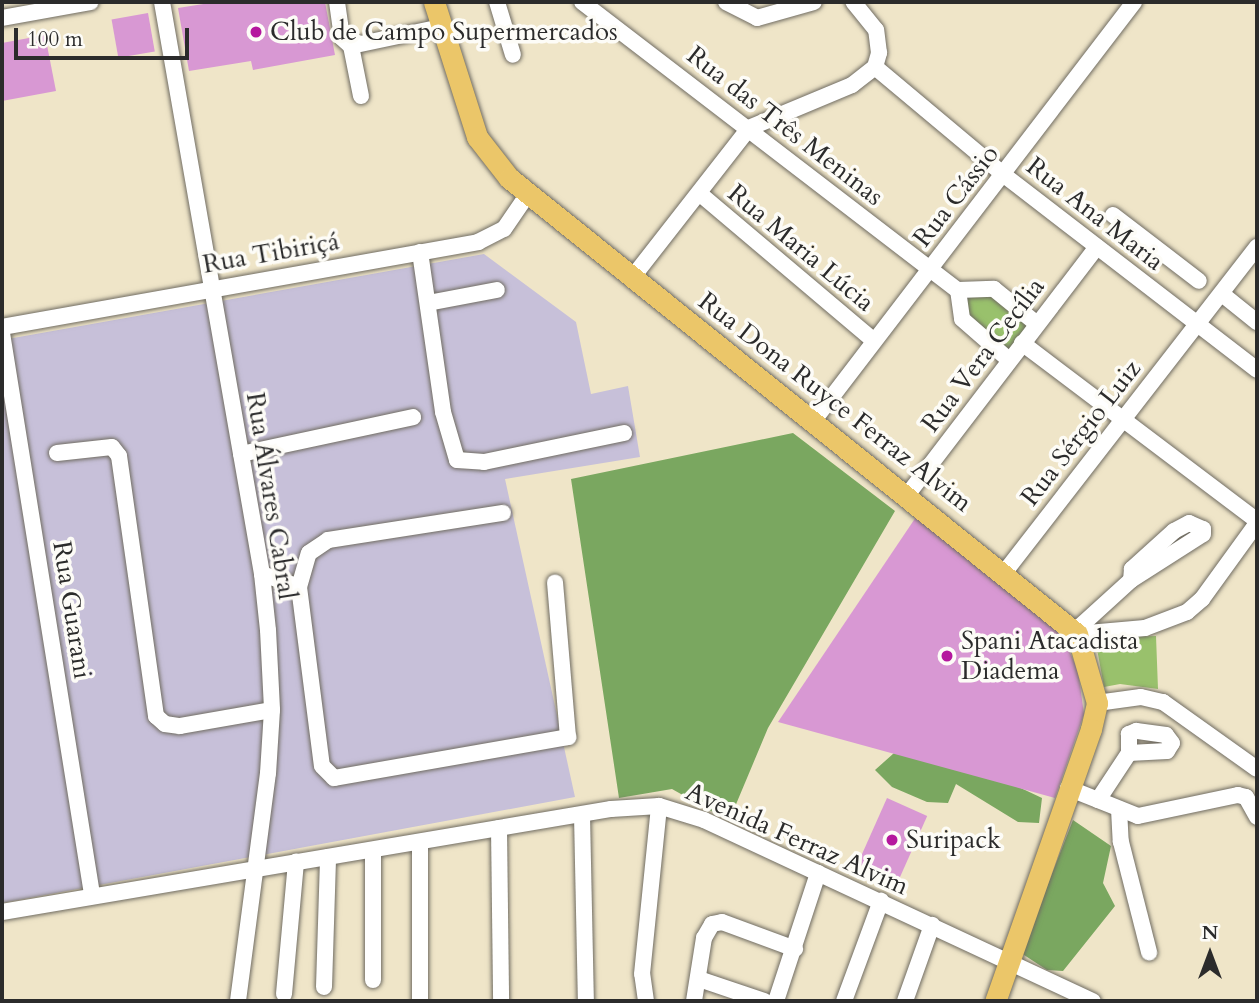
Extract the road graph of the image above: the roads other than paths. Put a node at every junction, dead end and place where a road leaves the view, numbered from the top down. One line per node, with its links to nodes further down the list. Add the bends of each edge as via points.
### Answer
1 (91, 2): 11 (street)
2 (162, 2): 28 (street, Rua Álvares Cabral)
3 (337, 2): 13 (street, via 342,38)
4 (434, 2): 12 (main road, Rua Dona Ruyce Ferraz Alvim)
5 (497, 2): 14 (street)
6 (582, 2): 17 (street, Rua das Três Meninas)
7 (726, 2): 8 (street, via 757,18)
8 (814, 2)
9 (853, 2): 15 (street, via 876,30 879,53)
10 (1133, 2): 18 (street, Rua Cássio)
11 (2, 18)
12 (442, 27): 13 (street); 20 (main road, Rua Dona Ruyce Ferraz Alvim, via 478,137)
13 (351, 46): 16 (street)
14 (513, 55)
15 (874, 67): 17 (street, via 852,85); 18 (street, Rua Ana Maria)
16 (361, 96)
17 (749, 128): 19 (street); 25 (street, Rua das Três Meninas)
18 (1004, 175): 22 (street, Rua Ana Maria); 25 (street, Rua Cássio)
19 (699, 193): 26 (street); 38 (street, Rua Maria Lúcia)
20 (528, 194): 24 (street, Rua Tibiriçá, via 519,211 493,237); 26 (main road, Rua Dona Ruyce Ferraz Alvim)
21 (1112, 215): 27 (street)
22 (1097, 247): 34 (street, Rua Vera Cecília); 35 (street, Rua Ana Maria)
23 (1257, 247): 31 (street, Rua Sérgio Luiz)
24 (420, 252): 28 (street, Rua Tibiriçá); 32 (street)
25 (929, 270): 30 (street, Rua das Três Meninas); 38 (street, Rua Cássio)
26 (632, 278): 43 (main road, Rua Dona Ruyce Ferraz Alvim)
27 (1199, 281)
28 (211, 289): 36 (street, Rua Tibiriçá); 47 (street, Rua Álvares Cabral)
29 (497, 290): 32 (street)
30 (958, 290): 34 (street, via 994,289); 40 (street, via 962,319)
31 (1222, 294): 33 (street); 35 (street, Rua Sérgio Luiz)
32 (428, 303): 45 (street, via 443,412 457,460 484,462)
33 (1257, 321)
34 (1037, 324): 39 (street, Rua Vera Cecília)
35 (1197, 324): 41 (street, Rua Ana Maria); 44 (street, Rua Sérgio Luiz)
36 (2, 327)
37 (2, 333): 74 (street, Rua Guarani)
38 (873, 340): 43 (street, Rua Cássio)
39 (1022, 343): 40 (street, Rua Vera Cecília); 44 (street)
40 (1009, 359): 48 (street, Rua Vera Cecília)
41 (1257, 370)
42 (413, 417): 47 (street)
43 (815, 419): 48 (main road, Rua Dona Ruyce Ferraz Alvim)
44 (1122, 419): 50 (street); 51 (street, Rua Sérgio Luiz)
45 (624, 433)
46 (57, 453): 58 (street, via 112,447 119,456 156,716 165,724 180,726)
47 (241, 454): 52 (street, Rua Álvares Cabral)
48 (908, 494): 51 (main road, Rua Dona Ruyce Ferraz Alvim)
49 (503, 513): 55 (street, via 328,541 309,552)
50 (1257, 522): 56 (street, via 1202,599 1187,612 1145,628)
51 (1004, 573): 56 (main road, Rua Dona Ruyce Ferraz Alvim)
52 (262, 574): 55 (street); 58 (street, Rua Álvares Cabral)
53 (1131, 580): 56 (street)
54 (555, 583): 55 (street, via 568,737 334,778 322,766)
55 (299, 587)
56 (1076, 632): 57 (main road)
57 (1097, 703): 60 (street, via 1142,697 1163,702); 61 (main road)
58 (272, 710): 72 (street, Rua Álvares Cabral)
59 (1129, 753): 62 (street)
60 (1257, 769)
61 (1069, 788): 62 (street); 80 (main road)
62 (1098, 800): 64 (street)
63 (659, 806): 65 (street, Avenida Ferraz Alvim); 73 (street, Avenida Ferraz Alvim, via 694,816); 89 (street, via 642,974)
64 (1119, 809): 66 (street, via 1152,816 1238,795 1246,797); 79 (street, via 1121,842)
65 (582, 814): 67 (street, Avenida Ferraz Alvim); 88 (street)
66 (1257, 817)
67 (499, 828): 68 (street, Avenida Ferraz Alvim); 87 (street)
68 (420, 843): 69 (street, Avenida Ferraz Alvim); 86 (street)
69 (373, 850): 70 (street, Avenida Ferraz Alvim); 82 (street)
70 (328, 857): 71 (street, Avenida Ferraz Alvim); 83 (street)
71 (296, 862): 72 (street, Avenida Ferraz Alvim); 84 (street)
72 (258, 867): 74 (street, Avenida Ferraz Alvim); 85 (street, Rua Álvares Cabral)
73 (818, 873): 75 (street, Avenida Ferraz Alvim); 78 (street)
74 (92, 894): 76 (street, Avenida Ferraz Alvim)
75 (881, 901): 77 (street, Avenida Ferraz Alvim); 93 (street)
76 (2, 912)
77 (932, 925): 80 (street, Avenida Ferraz Alvim); 94 (street)
78 (795, 949): 81 (street, via 717,922 704,938); 92 (street)
79 (1149, 953)
80 (1009, 962): 95 (main road); 96 (street, Avenida Ferraz Alvim)
81 (699, 979): 90 (street); 91 (street)
82 (373, 980)
83 (324, 987)
84 (284, 994)
85 (238, 1001)
86 (420, 1001)
87 (501, 1001)
88 (586, 1001)
89 (646, 1001)
90 (694, 1001)
91 (764, 1001)
92 (776, 1001)
93 (844, 1001)
94 (905, 1001)
95 (995, 1001)
96 (1093, 1001)

